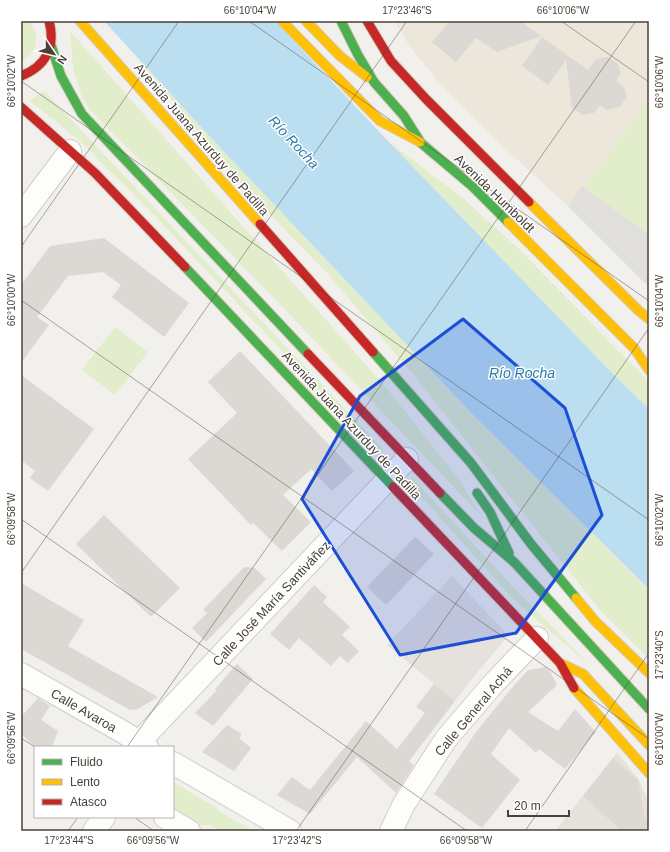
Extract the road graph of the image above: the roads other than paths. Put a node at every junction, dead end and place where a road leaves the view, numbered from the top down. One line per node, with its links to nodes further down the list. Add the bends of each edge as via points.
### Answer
1 (49, 21): 8 (main road)
2 (60, 21): 8 (main road)
3 (80, 21): 22 (main road, Avenida Juana Azurduy de Padilla)
4 (282, 21): 15 (main road, via 380,121)
5 (306, 21): 10 (main road, via 340,56)
6 (342, 21): 10 (main road, Avenida Humboldt)
7 (367, 21): 13 (main road, Avenida Humboldt, via 390,61)
8 (52, 41): 9 (main road, via 46,57 38,68); 24 (main road, via 61,76 82,114)
9 (21, 76)
10 (374, 82): 11 (main road); 15 (main road, Avenida Humboldt, via 404,116)
11 (389, 87)
12 (411, 94): 13 (main road)
13 (426, 99): 18 (main road, Avenida Humboldt)
14 (21, 107): 16 (main road, Avenida Juana Azurduy de Padilla)
15 (421, 143): 19 (main road, Avenida Humboldt, via 472,186)
16 (70, 151): 17 (street); 25 (main road, Avenida Juana Azurduy de Padilla, via 95,173)
17 (21, 216)
18 (649, 319)
19 (634, 348): 20 (main road); 21 (main road, Avenida Humboldt)
20 (649, 358)
21 (649, 370)
22 (388, 371): 23 (main road); 30 (main road, Avenida Juana Azurduy de Padilla, via 471,463 531,544 595,620)
23 (445, 447)
24 (407, 459): 25 (street, Calle José María Santiváñez); 27 (main road, via 474,528)
25 (387, 481): 28 (main road, Avenida Juana Azurduy de Padilla); 33 (street, Calle José María Santiváñez)
26 (471, 484): 27 (main road, via 490,512)
27 (514, 562): 32 (main road)
28 (537, 638): 29 (main road, Avenida Juana Azurduy de Padilla); 42 (street, Calle General Achá, via 446,739 404,804)
29 (560, 662): 34 (main road, via 583,674); 36 (main road, Avenida Juana Azurduy de Padilla, via 574,689)
30 (649, 673)
31 (21, 674): 33 (street, Calle Avaroa)
32 (649, 710)
33 (140, 745)
34 (649, 745)
35 (174, 764): 41 (street)
36 (649, 773)
37 (103, 818): 39 (street)
38 (167, 818): 40 (street)
39 (94, 831)
40 (189, 831)
41 (290, 831)
42 (391, 831)

